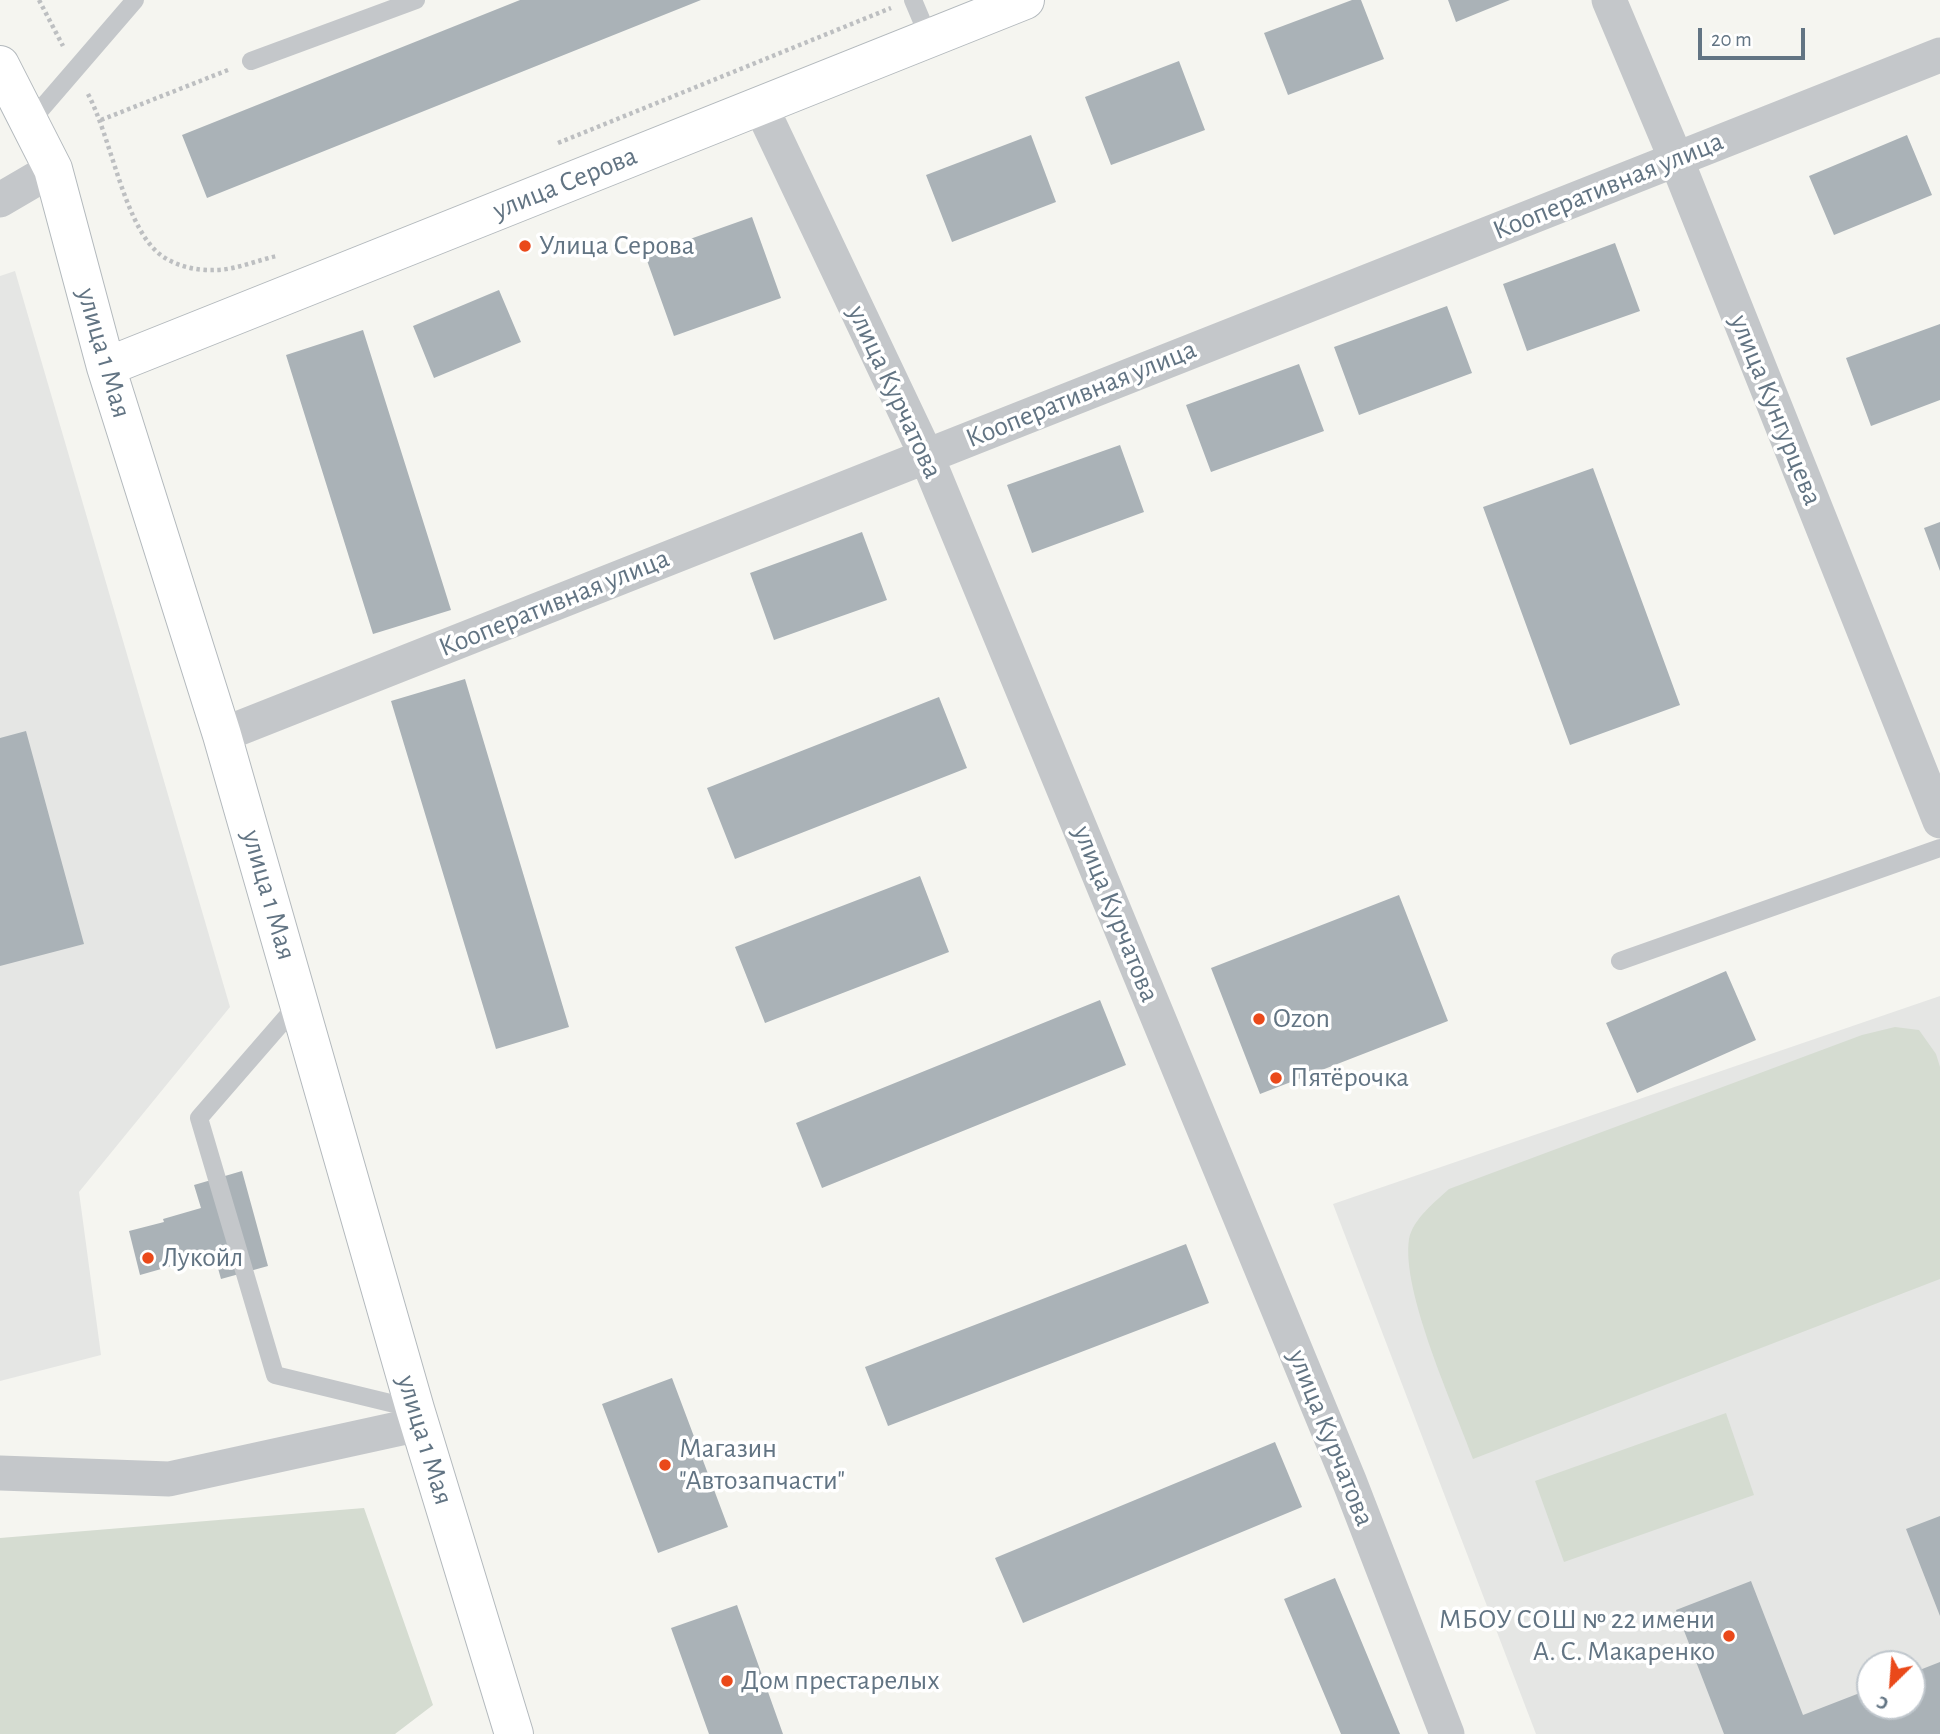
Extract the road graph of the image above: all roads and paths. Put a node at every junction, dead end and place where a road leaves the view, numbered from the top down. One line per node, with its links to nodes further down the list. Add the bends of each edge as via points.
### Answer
1 (39, 0): 11 (path)
2 (135, 0): 11 (lane)
3 (416, 0): 9 (lane)
4 (1026, 0): 7 (main road, улица Серова)
5 (1609, 0): 16 (street, улица Кунгурцева)
6 (906, 3): 7 (lane); 15 (path)
7 (929, 38): 12 (main road, улица Серова)
8 (1940, 55): 16 (street, Кооперативная улица)
9 (251, 61): 13 (path)
10 (0, 65): 14 (main road, улица 1 Мая)
11 (75, 70): 13 (path); 14 (lane)
12 (760, 104): 20 (main road, улица Серова); 21 (street, улица Курчатова)
13 (101, 120): 19 (path, via 136,222 156,251 181,266 216,270)
14 (29, 123): 17 (main road, улица 1 Мая)
15 (552, 145)
16 (1676, 159): 21 (street, Кооперативная улица); 23 (street, улица Кунгурцева)
17 (53, 169): 18 (street); 20 (main road, улица 1 Мая)
18 (0, 200)
19 (282, 255)
20 (106, 367): 22 (main road, улица 1 Мая)
21 (926, 455): 22 (street, Кооперативная улица); 30 (street, улица Курчатова, via 1350,1483)
22 (222, 735): 26 (main road, улица 1 Мая)
23 (1940, 821)
24 (1940, 848): 25 (lane)
25 (1620, 961)
26 (300, 1002): 27 (main road, улица 1 Мая); 27 (lane, via 199,1118 275,1375)
27 (418, 1416): 28 (street, via 169,1479); 29 (main road, улица 1 Мая)
28 (0, 1473)
29 (514, 1734)
30 (1447, 1734)

